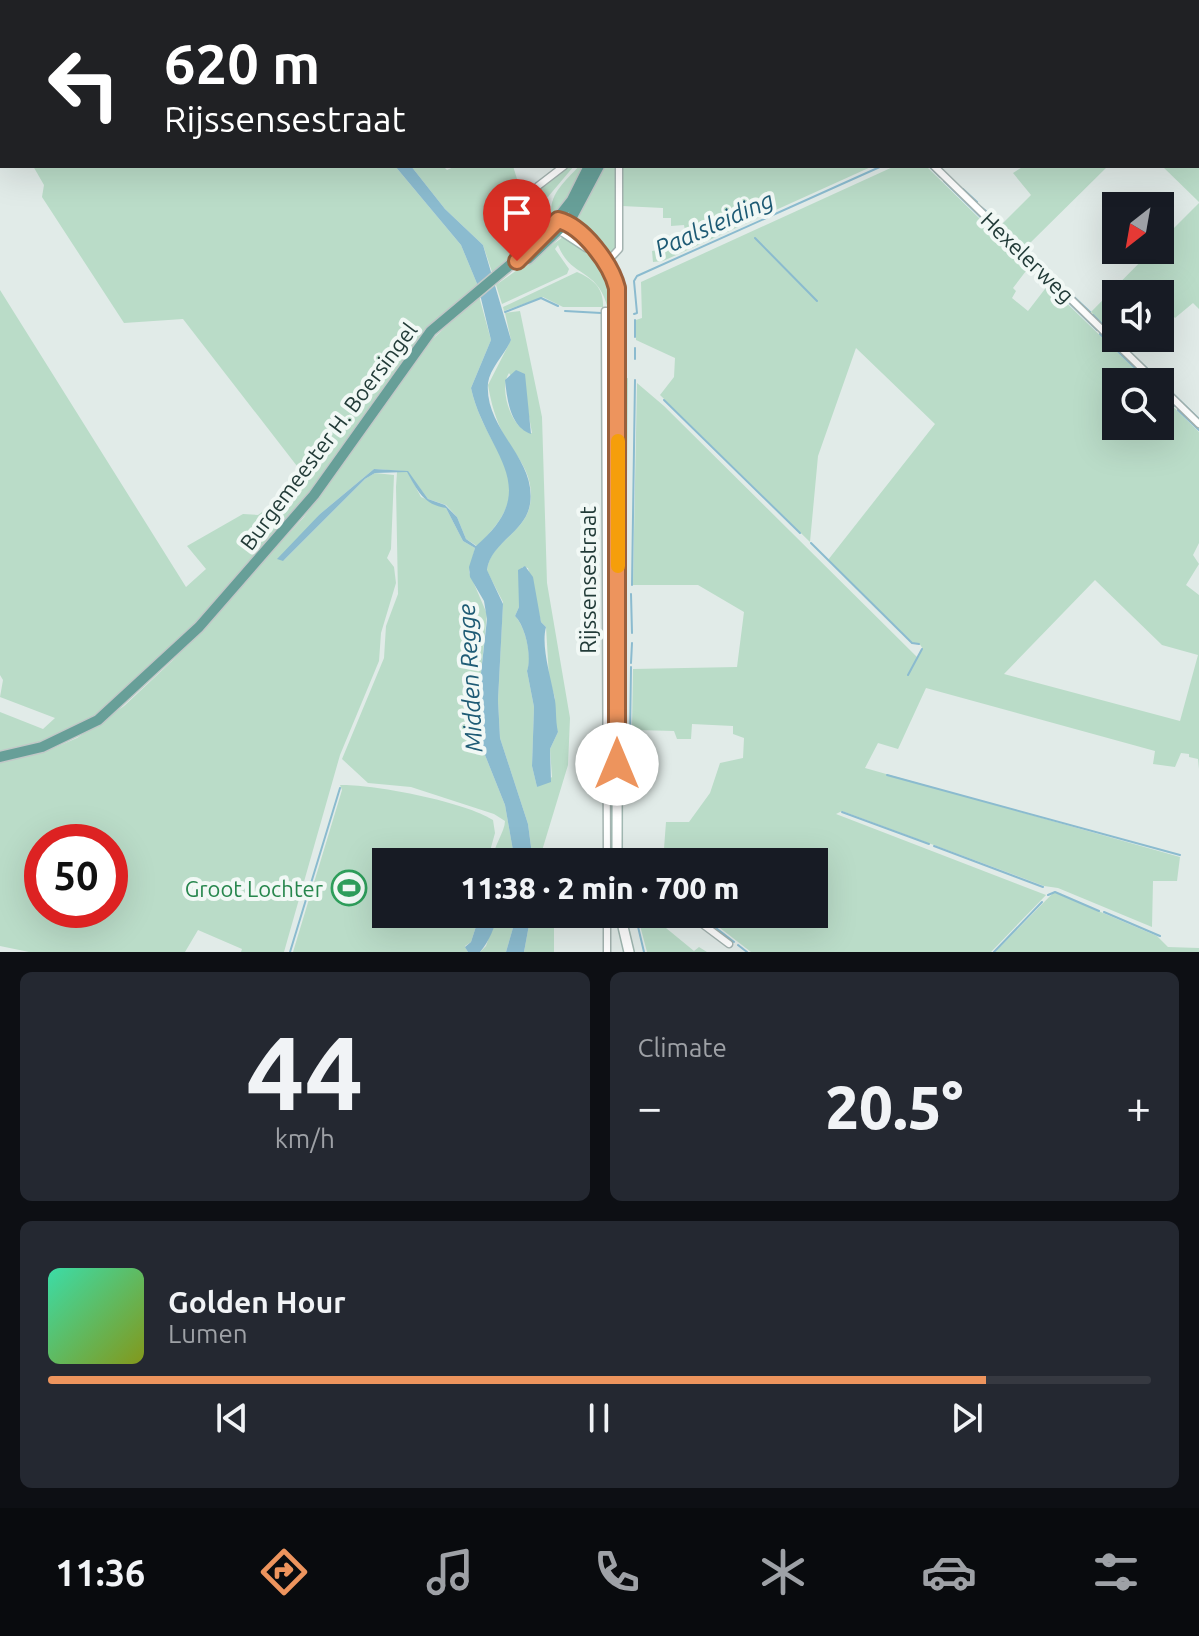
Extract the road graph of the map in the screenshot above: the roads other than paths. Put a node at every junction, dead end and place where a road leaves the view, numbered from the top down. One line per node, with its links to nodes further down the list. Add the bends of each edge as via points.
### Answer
1 (561, 168): 6 (street)
2 (588, 168): 7 (main road)
3 (598, 168): 7 (main road)
4 (619, 168): 8 (street, via 619,249)
5 (936, 168): 10 (street, Hexelerweg)
6 (538, 186)
7 (562, 224): 8 (main road, Rijssensestraat); 13 (main road, Burgemeester H. Boersingel, via 441,320 304,507 189,637 98,720 61,740)
8 (606, 263): 9 (main road, Rijssensestraat, via 616,284)
9 (618, 311): 14 (street, Rijssensestraat, via 605,311); 15 (main road, Rijssensestraat, via 622,740)
10 (1142, 368)
11 (1174, 400): 12 (street, Hexelerweg)
12 (1199, 424)
13 (0, 757)
14 (607, 848)
15 (618, 848)
16 (607, 928): 20 (street)
17 (623, 928): 21 (main road)
18 (708, 928): 19 (street)
19 (729, 944)
20 (607, 952)
21 (629, 952)

